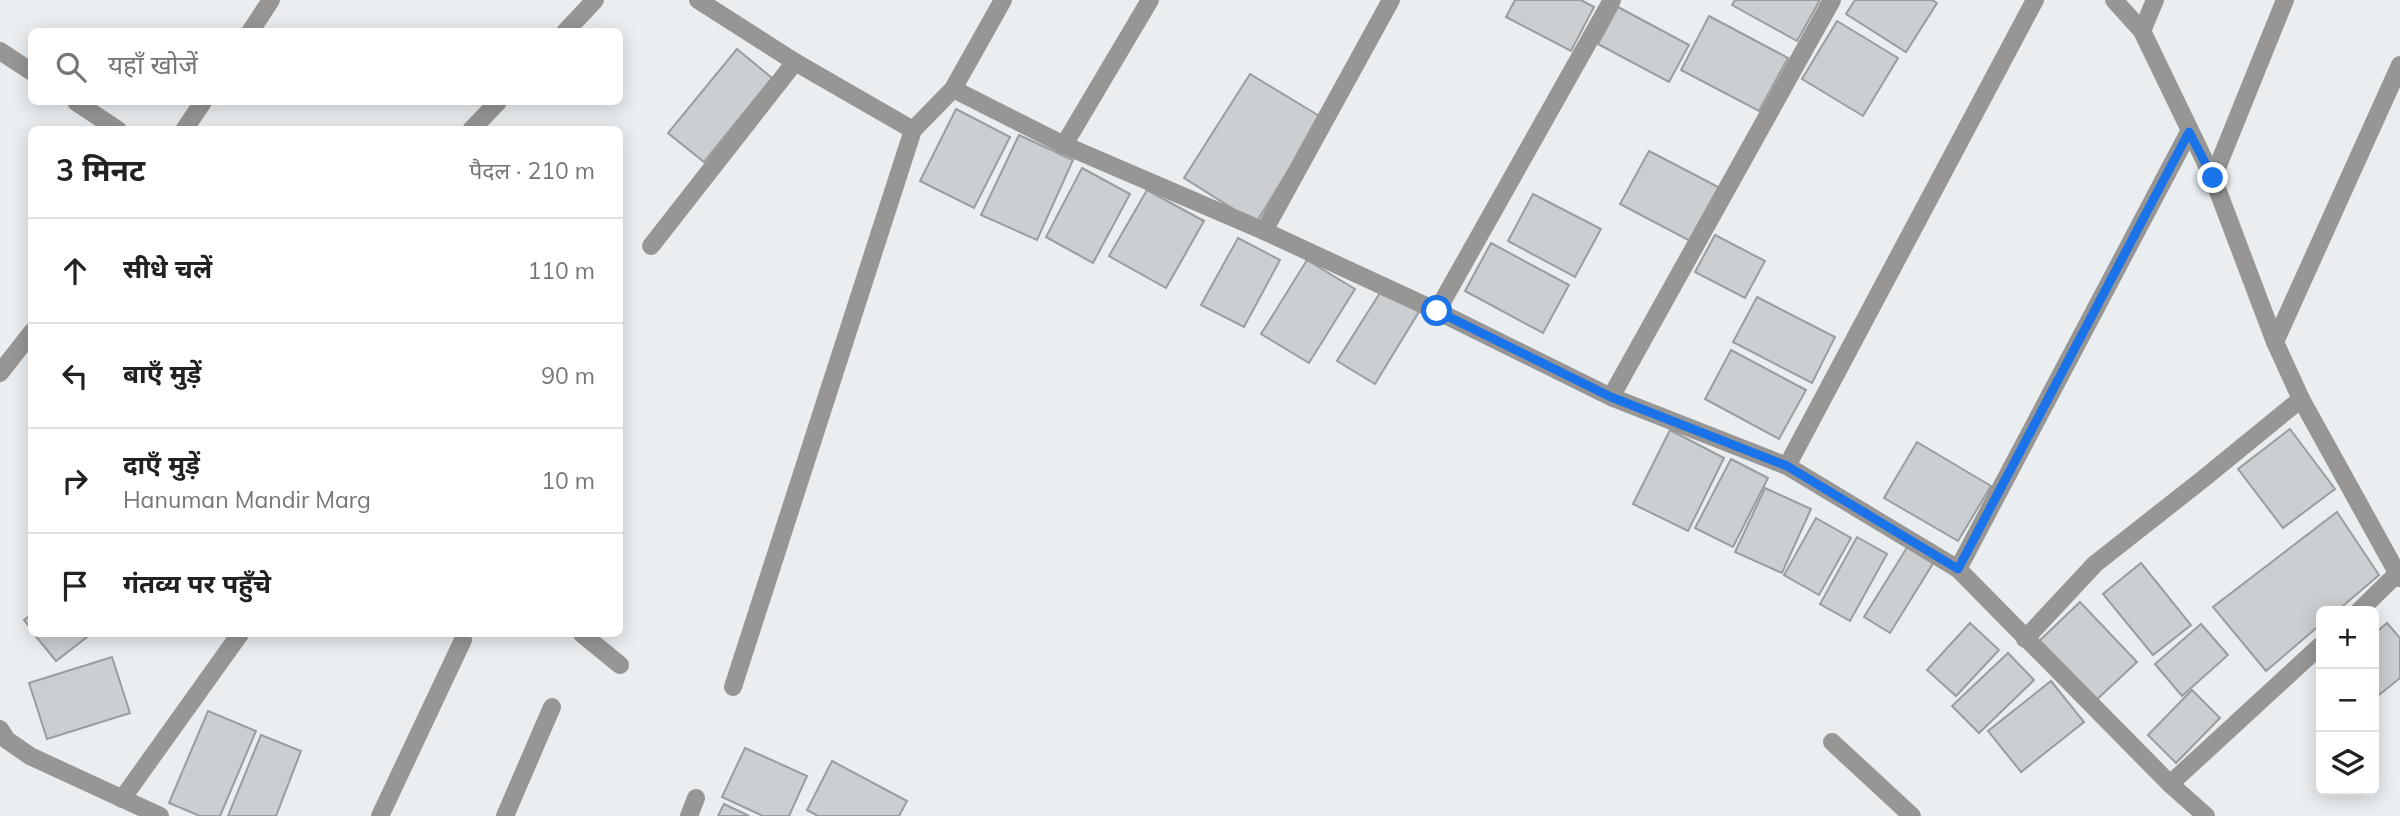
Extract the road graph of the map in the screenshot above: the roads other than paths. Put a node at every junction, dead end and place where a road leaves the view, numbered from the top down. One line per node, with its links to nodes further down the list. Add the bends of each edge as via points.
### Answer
1 (271, 0): 13 (street)
2 (595, 0): 14 (street)
3 (698, 0): 17 (street)
4 (1003, 0): 20 (street)
5 (1150, 0): 29 (street)
6 (1391, 0): 31 (street)
7 (1612, 0): 33 (street)
8 (1832, 0): 37 (street)
9 (2035, 0): 39 (street)
10 (2114, 0): 15 (street)
11 (2155, 0): 15 (street)
12 (2285, 0): 30 (street)
13 (253, 28)
14 (569, 28)
15 (2142, 31): 28 (street)
16 (0, 51): 19 (street)
17 (794, 62): 27 (street); 32 (street)
18 (2400, 65): 35 (street)
19 (28, 69)
20 (953, 89): 27 (street); 29 (street)
21 (80, 105): 24 (street)
22 (201, 105): 25 (street)
23 (495, 105): 26 (street)
24 (112, 126)
25 (187, 126)
26 (475, 126)
27 (913, 130): 49 (street)
28 (2189, 132): 30 (street); 40 (street)
29 (1064, 145): 31 (street)
30 (2213, 178): 35 (street)
31 (1265, 231): 33 (street)
32 (651, 246)
33 (1437, 311): 37 (street)
34 (28, 337): 36 (street)
35 (2274, 342): 38 (street)
36 (0, 373)
37 (1611, 397): 39 (street)
38 (2301, 399): 41 (street); 45 (street, via 2095,564)
39 (1787, 466): 40 (street)
40 (1958, 569): 45 (street)
41 (2399, 575): 42 (street)
42 (2364, 606)
43 (238, 637): 55 (street)
44 (586, 637): 48 (street)
45 (2025, 639): 53 (street)
46 (463, 640): 57 (street)
47 (2316, 650): 53 (street)
48 (620, 665)
49 (733, 687)
50 (552, 707): 58 (street)
51 (2, 739): 55 (street)
52 (1832, 742): 60 (street)
53 (2170, 784): 61 (street)
54 (696, 798): 59 (street)
55 (122, 799): 56 (street)
56 (160, 816)
57 (380, 816)
58 (505, 816)
59 (688, 816)
60 (1912, 816)
61 (2206, 816)

